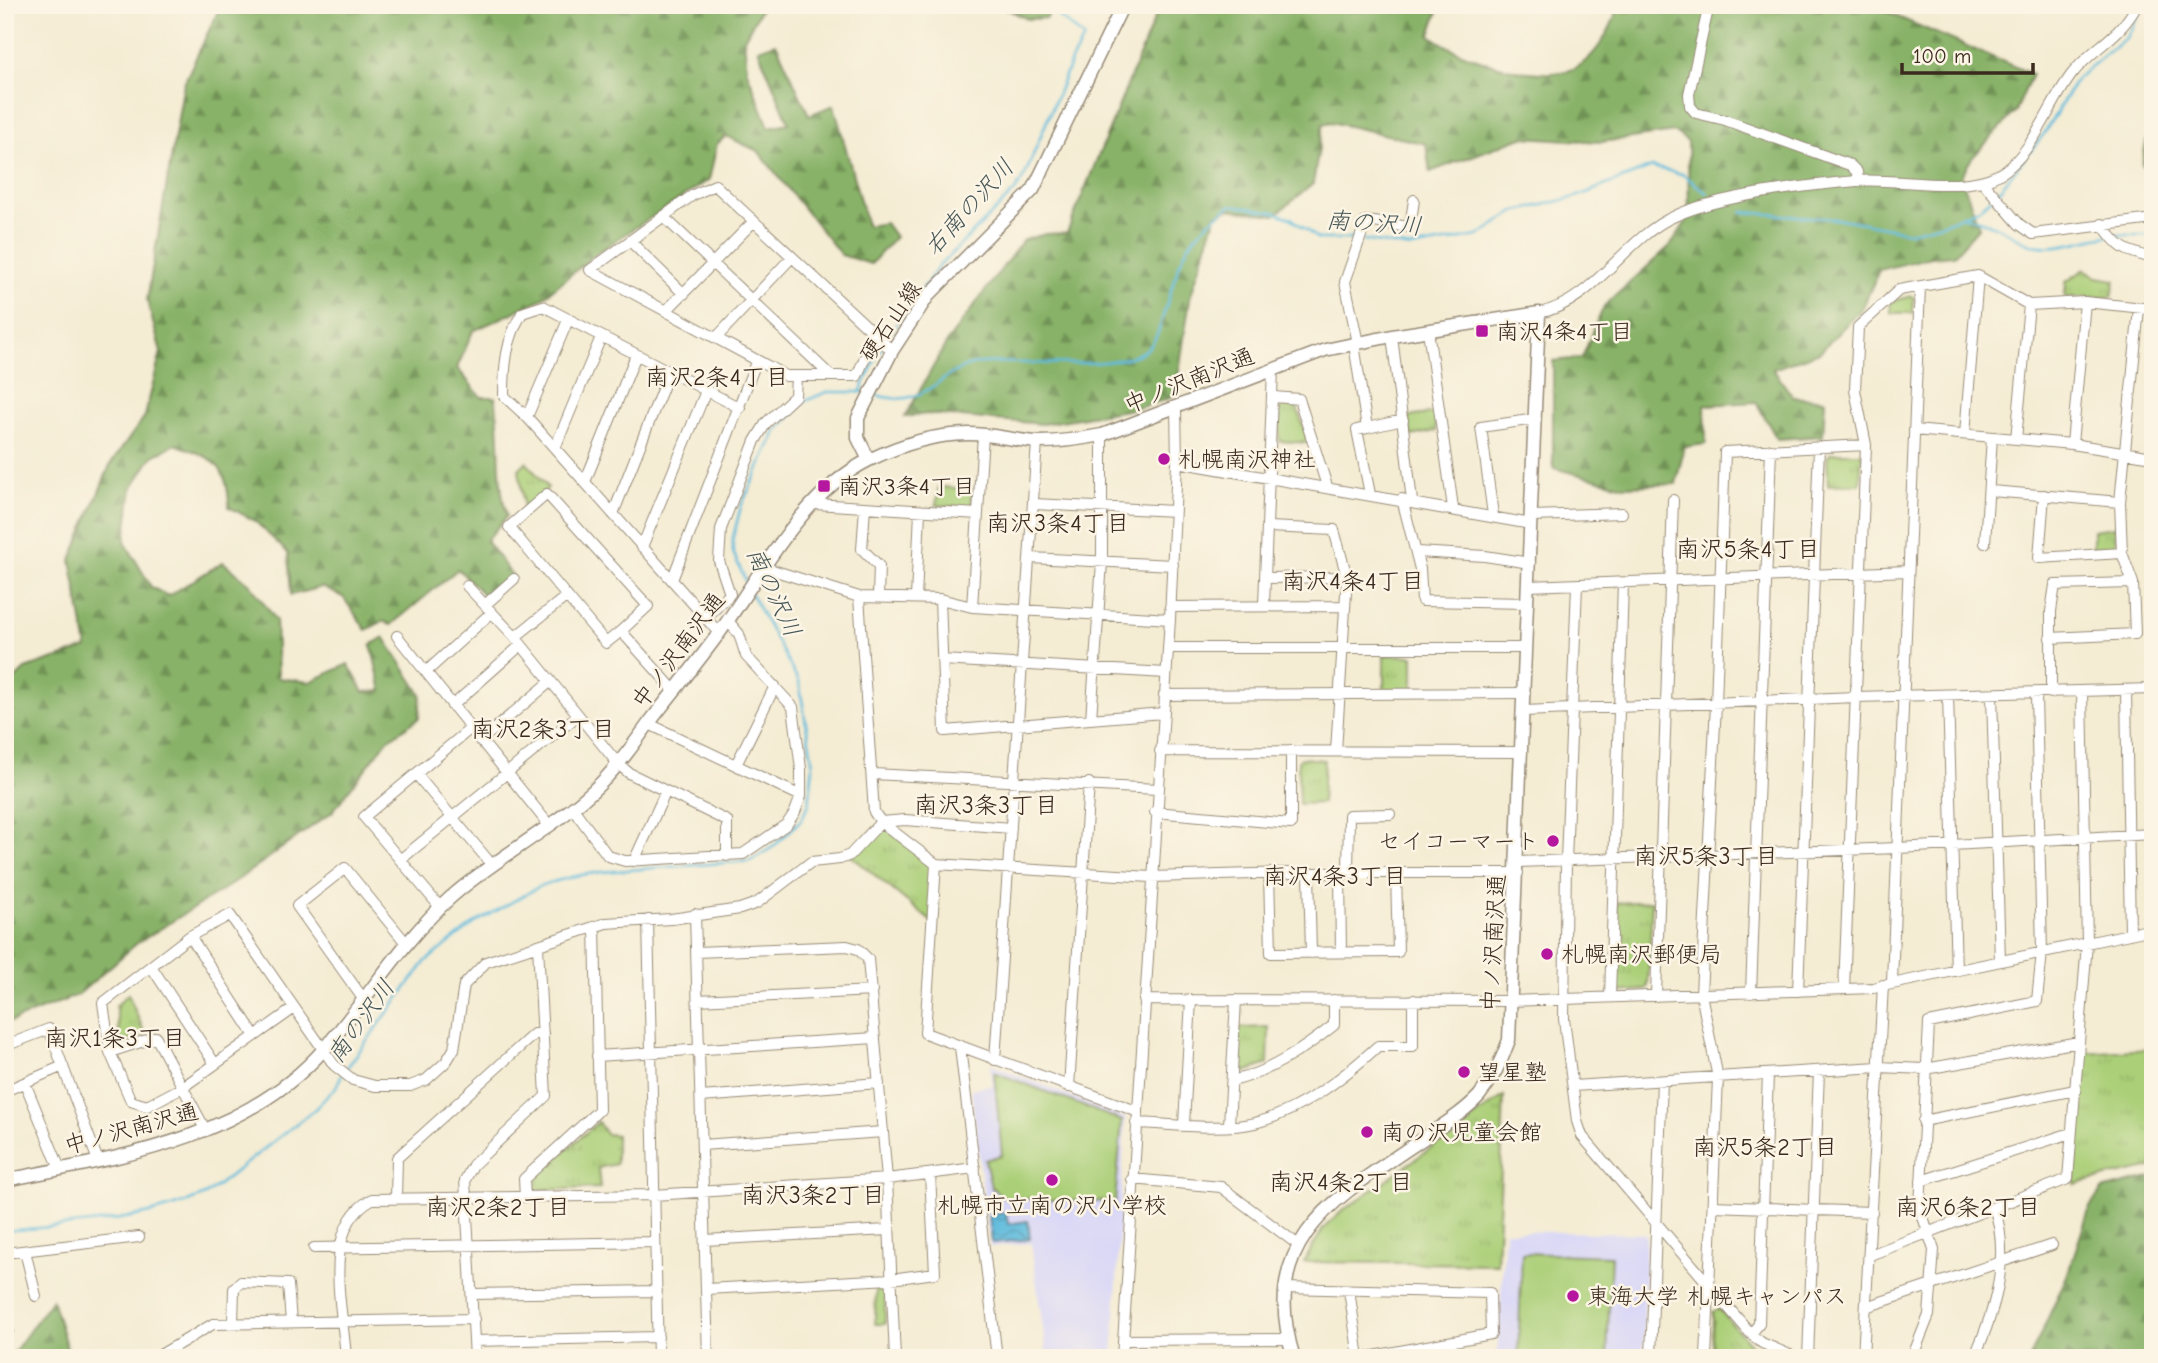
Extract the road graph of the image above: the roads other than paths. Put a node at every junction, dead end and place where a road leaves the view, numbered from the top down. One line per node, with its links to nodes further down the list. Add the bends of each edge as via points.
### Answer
1 (1123, 5): 32 (street, 硬石山線, via 1034,190 928,296)
2 (1709, 5): 4 (street, via 1690,106 1696,113 1850,165)
3 (2137, 5): 5 (street, via 2120,33 2072,74 2019,158)
4 (1858, 181): 5 (street); 24 (street, via 1722,201 1674,216 1637,241 1578,296 1557,310)
5 (1982, 181): 10 (street, via 2033,234)
6 (1414, 200): 31 (street, via 1410,227 1366,221 1345,282)
7 (664, 216): 9 (street, via 715,185); 11 (street); 14 (street)
8 (2153, 219): 10 (street)
9 (754, 221): 12 (street); 14 (street)
10 (2104, 227): 13 (street, via 2126,252)
11 (630, 241): 17 (street); 23 (street, via 590,270)
12 (792, 257): 18 (street); 27 (street)
13 (2153, 258)
14 (713, 263): 17 (street); 18 (street)
15 (1978, 276): 16 (street); 20 (street); 48 (street)
16 (1920, 287): 47 (street); 55 (street, via 1899,290 1858,327 1855,390)
17 (684, 293): 23 (street)
18 (752, 300): 30 (street); 38 (street)
19 (2085, 302): 20 (street); 21 (street); 54 (street)
20 (2029, 305): 52 (street)
21 (2139, 308): 22 (street); 59 (street)
22 (2153, 309)
23 (666, 312): 30 (street)
24 (1539, 313): 26 (street, 中ノ沢南沢通); 44 (street, 中ノ沢南沢通)
25 (568, 320): 29 (street); 43 (street); 43 (street, via 543,306 522,313 512,330 504,365 504,396)
26 (1428, 330): 28 (street, 中ノ沢南沢通); 76 (street)
27 (875, 334): 32 (street); 38 (street, via 857,376)
28 (1392, 336): 31 (street, 中ノ沢南沢通); 45 (street)
29 (601, 337): 33 (street); 57 (street)
30 (716, 338): 34 (street)
31 (1356, 343): 35 (street, 中ノ沢南沢通); 46 (street)
32 (892, 351): 61 (street, 硬石山線, via 857,428)
33 (636, 355): 36 (street); 64 (street)
34 (757, 362): 37 (street); 41 (street)
35 (1273, 369): 40 (street); 42 (street, 中ノ沢南沢通)
36 (669, 372): 39 (street); 80 (street)
37 (796, 376): 38 (street); 123 (street, via 795,396 766,423 755,441 721,529 719,561 730,594)
38 (831, 376)
39 (706, 391): 41 (street); 86 (street)
40 (1273, 397): 63 (street); 65 (street, via 1298,399)
41 (740, 408): 103 (street)
42 (1176, 408): 50 (street, 中ノ沢南沢通); 62 (street)
43 (527, 417): 57 (street)
44 (1536, 419): 82 (street, via 1481,427); 83 (street, 中ノ沢南沢通)
45 (1404, 420): 46 (street); 69 (street)
46 (1367, 428): 67 (street, via 1357,430)
47 (1914, 430): 48 (street); 94 (street)
48 (1965, 434): 51 (street)
49 (983, 435): 53 (street, 中ノ沢南沢通); 61 (street, 中ノ沢南沢通, via 935,436); 81 (street)
50 (1102, 435): 53 (street, 中ノ沢南沢通); 75 (street)
51 (1992, 437): 52 (street); 66 (street)
52 (2016, 439): 54 (street)
53 (1037, 442): 73 (street)
54 (2071, 443): 59 (street)
55 (1866, 445): 56 (street); 95 (street)
56 (1819, 447): 58 (street); 96 (street)
57 (555, 449): 64 (street)
58 (1771, 449): 97 (street); 98 (street, via 1725,452)
59 (2124, 452): 60 (street); 71 (street)
60 (2153, 457)
61 (869, 460): 72 (street, 中ノ沢南沢通)
62 (1177, 462): 63 (street); 78 (street)
63 (1271, 477): 65 (street); 84 (street)
64 (584, 482): 80 (street)
65 (1327, 486): 67 (street)
66 (1991, 491): 68 (street); 85 (street)
67 (1370, 494): 69 (street)
68 (2044, 495): 71 (street); 88 (street, via 2039,558)
69 (1407, 500): 76 (street); 87 (street)
70 (1673, 500): 102 (street)
71 (2120, 502): 88 (street)
72 (815, 504): 74 (street); 93 (street, 中ノ沢南沢通)
73 (1034, 505): 75 (street); 89 (street)
74 (865, 507): 77 (street); 111 (street, via 862,549 879,566)
75 (1103, 508): 78 (street); 90 (street)
76 (1453, 508): 82 (street)
77 (920, 511): 81 (street); 112 (street)
78 (1175, 511): 92 (street)
79 (1622, 513): 83 (street)
80 (613, 514): 86 (street)
81 (978, 514): 117 (street)
82 (1493, 515): 83 (street)
83 (1531, 520): 91 (street, 中ノ沢南沢通)
84 (1268, 527): 99 (street, via 1334,530); 100 (street)
85 (1984, 543)
86 (642, 547): 103 (street)
87 (1417, 552): 91 (street); 114 (street, via 1422,601)
88 (2122, 553): 105 (street)
89 (1030, 558): 90 (street); 120 (street)
90 (1102, 562): 92 (street); 121 (street)
91 (1530, 563): 108 (street, 中ノ沢南沢通)
92 (1173, 565): 118 (street)
93 (766, 568): 110 (street); 122 (street, 中ノ沢南沢通)
94 (1908, 571): 95 (street); 148 (street)
95 (1860, 572): 96 (street); 152 (street)
96 (1814, 574): 97 (street); 153 (street)
97 (1767, 575): 98 (street); 154 (street)
98 (1721, 576): 102 (street); 155 (street)
99 (1347, 577): 100 (street); 116 (street)
100 (1265, 578): 115 (street)
101 (514, 579): 119 (street)
102 (1670, 579): 104 (street); 157 (street)
103 (672, 580): 123 (street)
104 (1623, 583): 106 (street); 158 (street)
105 (2133, 583): 128 (street, via 2056,585); 128 (street, via 2135,634)
106 (1577, 585): 108 (street); 159 (street)
107 (467, 586): 119 (street)
108 (1529, 586): 114 (street, 中ノ沢南沢通)
109 (567, 596): 125 (street, via 606,643); 125 (street, via 509,527 547,495 648,606); 129 (street)
110 (859, 597): 111 (street); 176 (street)
111 (878, 597): 112 (street)
112 (916, 598): 113 (street)
113 (940, 599): 117 (street); 133 (street)
114 (1528, 603): 130 (street, 中ノ沢南沢通)
115 (1264, 605): 116 (street); 118 (street)
116 (1345, 606): 132 (street)
117 (972, 607): 120 (street)
118 (1170, 607): 124 (street)
119 (488, 609): 129 (street); 136 (street)
120 (1027, 610): 121 (street); 134 (street)
121 (1098, 616): 124 (street); 135 (street)
122 (731, 617): 126 (street, 中ノ沢南沢通); 139 (street, via 746,656)
123 (706, 618): 126 (street)
124 (1170, 619): 131 (street)
125 (621, 631): 141 (street)
126 (719, 633): 141 (street, 中ノ沢南沢通)
127 (397, 636): 136 (street)
128 (2050, 638): 145 (street)
129 (518, 641): 138 (street); 156 (street)
130 (1526, 648): 132 (street); 144 (street, 中ノ沢南沢通)
131 (1168, 649): 132 (street); 137 (street)
132 (1342, 649): 147 (street)
133 (942, 660): 134 (street); 165 (street, via 944,731)
134 (1023, 663): 135 (street); 165 (street)
135 (1094, 668): 137 (street); 163 (street)
136 (426, 672): 156 (street)
137 (1166, 673): 146 (street)
138 (550, 682): 162 (street); 167 (street)
139 (775, 686): 173 (street); 181 (street, via 793,706)
140 (2153, 689): 142 (street)
141 (674, 690): 164 (street, 中ノ沢南沢通)
142 (2126, 690): 143 (street); 190 (street)
143 (2082, 692): 145 (street); 191 (street)
144 (1525, 693): 147 (street); 160 (street, 中ノ沢南沢通)
145 (2051, 693): 151 (street)
146 (1164, 695): 147 (street); 161 (street)
147 (1339, 695): 170 (street)
148 (1905, 695): 149 (street); 152 (street); 195 (street)
149 (1948, 695): 150 (street); 194 (street)
150 (1992, 695): 151 (street); 193 (street)
151 (2036, 695): 192 (street)
152 (1856, 696): 153 (street); 196 (street)
153 (1810, 700): 154 (street); 197 (street)
154 (1763, 701): 155 (street); 198 (street)
155 (1716, 704): 157 (street); 199 (street)
156 (452, 706): 166 (street)
157 (1667, 706): 158 (street); 201 (street)
158 (1620, 708): 159 (street); 202 (street)
159 (1575, 709): 160 (street); 205 (street)
160 (1524, 711): 171 (street, 中ノ沢南沢通)
161 (1163, 713): 163 (street); 168 (street)
162 (578, 716): 172 (street); 175 (street)
163 (1091, 719): 165 (street)
164 (649, 724): 172 (street, 中ノ沢南沢通); 173 (street)
165 (1019, 724): 177 (street)
166 (470, 729): 167 (street); 174 (street)
167 (480, 741): 175 (street)
168 (1160, 751): 169 (street); 179 (street)
169 (1291, 751): 170 (street); 183 (street, via 1291,824)
170 (1336, 751): 171 (street)
171 (1522, 752): 208 (street, 中ノ沢南沢通)
172 (618, 764): 180 (street); 182 (street, 中ノ沢南沢通)
173 (736, 765): 181 (street)
174 (415, 774): 185 (street); 203 (street, via 363,817)
175 (508, 774): 185 (street); 187 (street)
176 (873, 774): 177 (street); 186 (street, via 874,812)
177 (1015, 780): 178 (street); 188 (street)
178 (1089, 783): 179 (street); 214 (street)
179 (1157, 789): 183 (street)
180 (666, 791): 200 (street, via 727,821); 204 (street)
181 (801, 796): 200 (street, via 787,824 743,854)
182 (572, 807): 187 (street, 中ノ沢南沢通); 204 (street, via 608,856)
183 (1155, 812): 215 (street)
184 (1390, 814): 212 (street, via 1349,815)
185 (452, 818): 203 (street); 207 (street)
186 (881, 822): 188 (street); 206 (street); 217 (street, via 850,855 811,862 757,903)
187 (549, 825): 207 (street, 中ノ沢南沢通)
188 (1011, 828): 209 (street)
189 (2153, 834): 190 (street)
190 (2127, 836): 191 (street); 221 (street)
191 (2083, 838): 192 (street); 224 (street)
192 (2041, 840): 193 (street); 228 (street)
193 (1997, 843): 194 (street); 230 (street)
194 (1953, 845): 195 (street); 232 (street)
195 (1898, 848): 196 (street); 233 (street)
196 (1849, 850): 197 (street); 234 (street)
197 (1802, 851): 198 (street); 236 (street)
198 (1755, 853): 199 (street); 237 (street)
199 (1707, 855): 201 (street); 238 (street)
200 (727, 856): 204 (street)
201 (1661, 857): 202 (street); 239 (street)
202 (1613, 859): 205 (street); 240 (street)
203 (400, 860): 216 (street)
204 (634, 861)
205 (1566, 861): 208 (street); 241 (street)
206 (936, 864): 209 (street); 256 (street, via 925,1033)
207 (492, 865): 216 (street, 中ノ沢南沢通)
208 (1518, 867): 213 (street); 249 (street, 中ノ沢南沢通)
209 (1009, 869): 214 (street); 262 (street)
210 (1269, 873): 211 (street); 215 (street); 229 (street, via 1271,953)
211 (1309, 873): 212 (street); 229 (street)
212 (1344, 873): 213 (street); 227 (street)
213 (1396, 873): 227 (street, via 1398,952)
214 (1083, 874): 215 (street); 276 (street)
215 (1152, 877): 244 (street)
216 (440, 907): 223 (street, 中ノ沢南沢通)
217 (695, 914): 218 (street); 226 (street)
218 (648, 920): 219 (street); 260 (street)
219 (594, 927): 225 (street); 261 (street)
220 (2153, 929): 221 (street)
221 (2130, 934): 224 (street)
222 (190, 936): 231 (street); 250 (street, via 230,915); 252 (street)
223 (406, 943): 242 (street, 中ノ沢南沢通); 242 (street, via 345,868 298,906)
224 (2087, 943): 228 (street); 254 (street)
225 (538, 946): 251 (street); 259 (street, via 486,962 471,974 464,985 454,1049 426,1080 393,1088 353,1080)
226 (696, 952): 235 (street, via 846,946 858,949 867,959); 243 (street)
227 (1341, 952): 229 (street)
228 (2042, 952): 230 (street); 266 (street, via 2037,1001 1929,1023)
229 (1311, 953)
230 (2000, 961): 232 (street)
231 (151, 966): 258 (street, via 103,1003); 263 (street)
232 (1956, 971): 233 (street)
233 (1887, 983): 234 (street); 265 (street)
234 (1844, 989): 236 (street)
235 (872, 991): 243 (street); 253 (street)
236 (1798, 991): 237 (street)
237 (1751, 993): 238 (street)
238 (1701, 994): 239 (street); 269 (street)
239 (1656, 996): 240 (street)
240 (1611, 997): 241 (street)
241 (1564, 999): 249 (street); 274 (street)
242 (364, 1000): 259 (street, 中ノ沢南沢通)
243 (698, 1000): 257 (street)
244 (1144, 1000): 245 (street); 280 (street)
245 (1191, 1000): 246 (street); 282 (street)
246 (1236, 1000): 247 (street); 270 (street)
247 (1334, 1000): 248 (street); 270 (street, via 1334,1025 1311,1044)
248 (1413, 1000): 249 (street); 283 (street, via 1413,1046 1378,1046 1355,1068 1284,1112 1253,1123)
249 (1511, 1001): 312 (street, 中ノ沢南沢通, via 1505,1052 1479,1096 1335,1200)
250 (293, 1009): 252 (street); 259 (street)
251 (542, 1033): 299 (street, via 534,1034 397,1158); 300 (street, via 546,1096 473,1165 465,1180)
252 (255, 1037): 263 (street)
253 (875, 1038): 257 (street); 273 (street)
254 (2078, 1042): 266 (street); 277 (street)
255 (5, 1046): 264 (street, via 49,1029)
256 (960, 1047): 262 (street); 289 (street)
257 (699, 1049): 260 (street); 279 (street)
258 (110, 1052): 275 (street, via 156,1037); 275 (street, via 131,1101 146,1106)
259 (322, 1052): 284 (street, 中ノ沢南沢通, via 273,1093)
260 (651, 1052): 261 (street); 297 (street)
261 (597, 1056): 298 (street, via 599,1111 524,1179)
262 (995, 1060): 276 (street)
263 (215, 1064): 275 (street)
264 (62, 1066): 272 (street); 288 (street)
265 (1878, 1067): 266 (street); 267 (street); 305 (street)
266 (1925, 1069): 281 (street)
267 (1819, 1071): 268 (street); 304 (street)
268 (1768, 1074): 269 (street); 302 (street)
269 (1718, 1078): 271 (street); 301 (street)
270 (1232, 1081): 283 (street)
271 (1662, 1081): 274 (street); 306 (street)
272 (25, 1083): 278 (street); 290 (street)
273 (879, 1083): 279 (street); 285 (street)
274 (1573, 1086): 306 (street, via 1582,1136)
275 (183, 1087): 284 (street)
276 (1069, 1087): 280 (street)
277 (2075, 1090): 281 (street); 286 (street)
278 (5, 1091)
279 (701, 1097): 287 (street)
280 (1136, 1117): 282 (street); 293 (street)
281 (1923, 1121): 295 (street)
282 (1184, 1124): 283 (street)
283 (1229, 1125)
284 (206, 1131): 288 (street, 中ノ沢南沢通)
285 (883, 1132): 287 (street); 292 (street)
286 (2071, 1133): 295 (street); 303 (street, via 2067,1179)
287 (702, 1145): 296 (street)
288 (98, 1160): 290 (street, 中ノ沢南沢通)
289 (975, 1168): 291 (street); 346 (street)
290 (60, 1169): 294 (street, 中ノ沢南沢通)
291 (930, 1174): 292 (street); 321 (street, via 935,1273)
292 (887, 1179): 296 (street); 307 (street)
293 (1132, 1179): 312 (street, via 1221,1187); 338 (street)
294 (5, 1180)
295 (1921, 1181): 308 (street, via 1920,1208)
296 (703, 1192): 297 (street); 310 (street)
297 (654, 1195): 298 (street); 311 (street)
298 (525, 1197): 300 (street)
299 (396, 1198): 300 (street); 316 (street, via 380,1197 362,1204 347,1219)
300 (466, 1198): 313 (street)
301 (1713, 1206): 302 (street); 322 (street)
302 (1763, 1207): 304 (street); 335 (street, via 1759,1324)
303 (1994, 1207): 308 (street); 320 (street, via 2003,1231)
304 (1814, 1208): 305 (street); 353 (street)
305 (1871, 1212): 319 (street)
306 (1654, 1220): 322 (street); 350 (street, via 1651,1356)
307 (888, 1230): 310 (street); 321 (street)
308 (1928, 1232): 319 (street); 323 (street, via 1934,1250)
309 (139, 1237): 317 (street)
310 (705, 1240): 325 (street)
311 (655, 1242): 313 (street); 327 (street)
312 (1297, 1244): 324 (street, 中ノ沢南沢通)
313 (469, 1245): 316 (street); 328 (street)
314 (2052, 1245): 320 (street)
315 (314, 1248): 316 (street)
316 (338, 1249): 332 (street)
317 (25, 1251): 318 (street); 329 (street)
318 (5, 1253)
319 (1870, 1255): 330 (street)
320 (2000, 1264): 323 (street); 356 (street, via 1990,1324)
321 (891, 1279): 325 (street); 345 (street)
322 (1710, 1286): 335 (street); 351 (street)
323 (1932, 1286): 330 (street); 355 (street, via 1929,1315)
324 (1284, 1288): 326 (street); 337 (street, 中ノ沢南沢通)
325 (706, 1289): 344 (street)
326 (1349, 1290): 349 (street); 349 (street, via 1490,1293 1491,1334)
327 (657, 1291): 328 (street); 336 (street)
328 (472, 1294): 331 (street)
329 (36, 1296)
330 (1866, 1307): 354 (street)
331 (474, 1319): 332 (street); 339 (street)
332 (344, 1320): 333 (street); 341 (street)
333 (291, 1322): 334 (street); 334 (street, via 288,1284 241,1282 233,1289)
334 (233, 1323): 340 (street, via 213,1324)
335 (1751, 1334): 352 (street)
336 (658, 1337): 339 (street); 343 (street)
337 (1288, 1339): 338 (street); 348 (street, 中ノ沢南沢通)
338 (1123, 1340): 347 (street)
339 (474, 1341): 342 (street)
340 (155, 1358)
341 (346, 1358)
342 (475, 1358)
343 (658, 1358)
344 (708, 1358)
345 (894, 1358)
346 (997, 1358)
347 (1122, 1358)
348 (1294, 1358)
349 (1361, 1358)
350 (1655, 1358)
351 (1706, 1358)
352 (1797, 1358)
353 (1808, 1358)
354 (1863, 1358)
355 (1912, 1358)
356 (1974, 1358)

